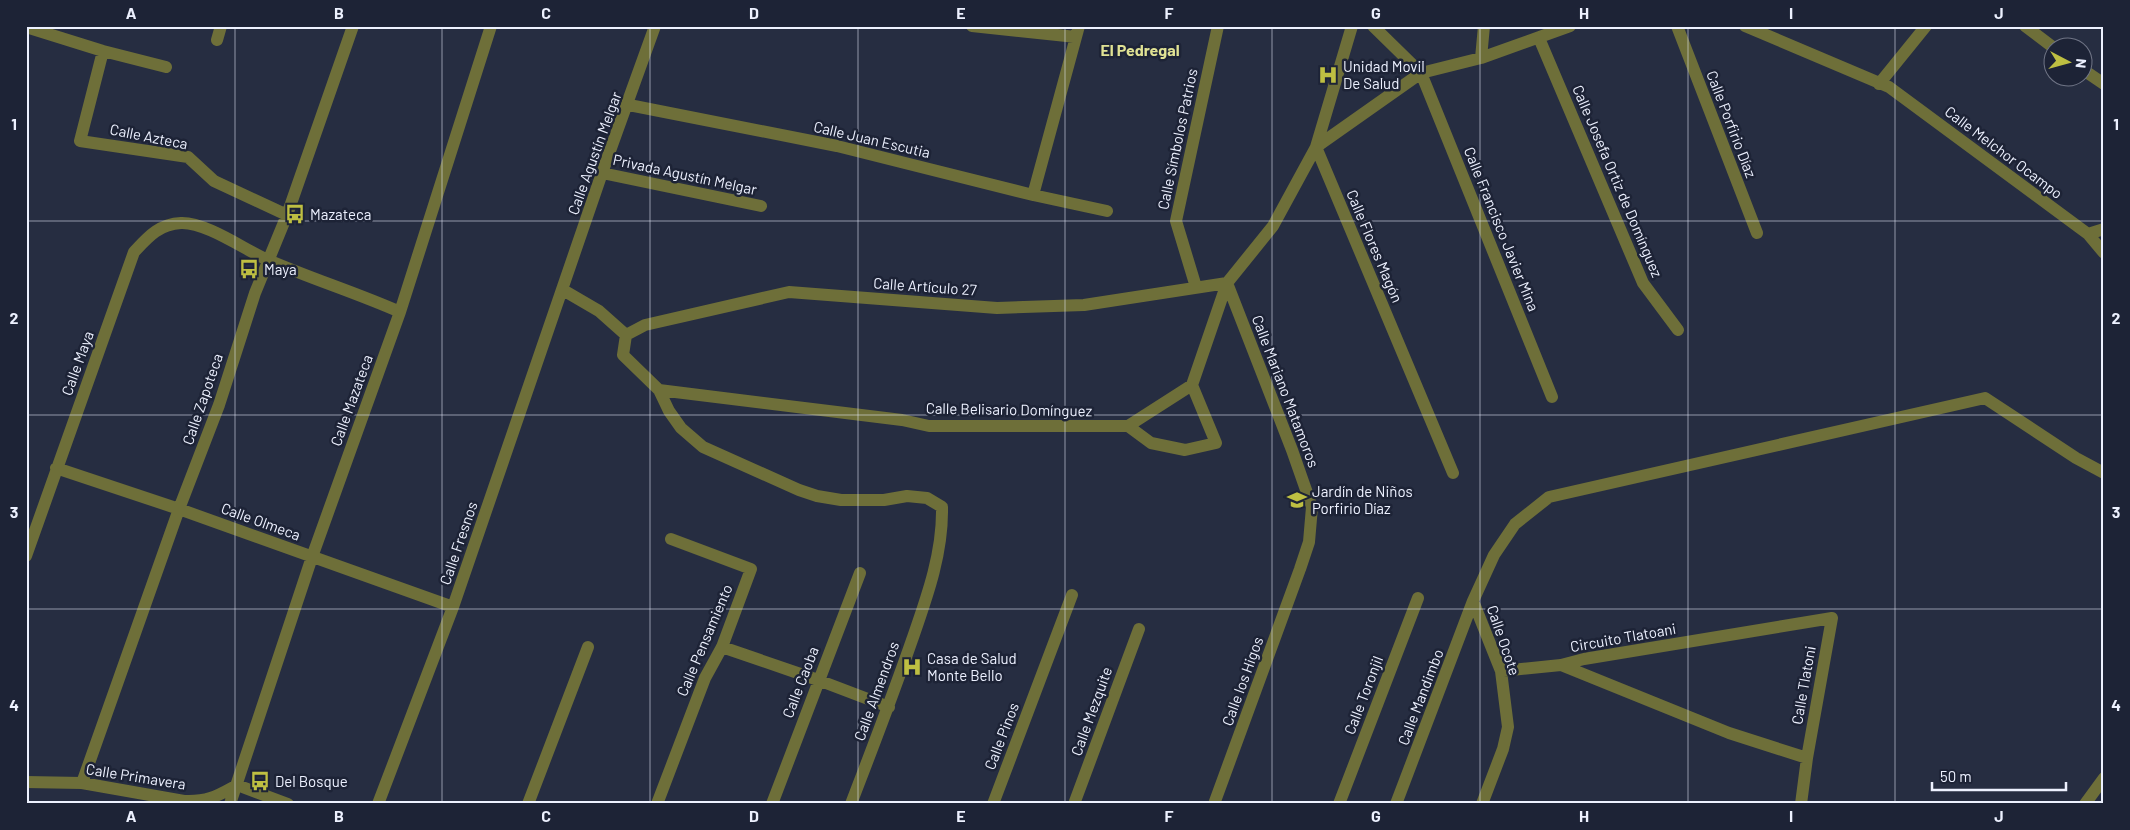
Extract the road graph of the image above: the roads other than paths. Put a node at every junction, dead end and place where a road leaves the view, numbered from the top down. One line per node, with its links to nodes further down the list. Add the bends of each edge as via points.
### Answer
1 (221, 26): 19 (street)
2 (353, 26): 33 (street, Calle Zapoteca)
3 (491, 26): 42 (street, Calle Mazateca)
4 (656, 26): 27 (street, Calle Agustín Melgar)
5 (972, 26): 16 (street)
6 (1218, 26): 40 (street, Calle Símbolos Patrios, via 1176,221)
7 (1352, 26): 28 (street)
8 (1373, 26): 23 (street)
9 (1484, 26): 21 (street)
10 (1570, 26): 17 (street)
11 (1678, 26): 35 (street, Calle Porfirio Díaz)
12 (1746, 26): 25 (street, Calle Melchor Ocampo)
13 (1926, 26): 25 (street)
14 (2025, 26): 18 (street)
15 (26, 27): 20 (street)
16 (1078, 32): 30 (street)
17 (1539, 38): 21 (street); 43 (street, Calle Josefa Ortiz de Domínguez, via 1643,284)
18 (2042, 39)
19 (217, 40)
20 (103, 51): 22 (street); 33 (street, Calle Azteca, via 80,141 188,157 214,181)
21 (1481, 58): 23 (street)
22 (166, 67)
23 (1421, 73): 28 (street); 47 (street, Calle Francisco Javier Mina)
24 (2092, 76): 26 (street)
25 (1879, 84): 36 (street, Calle Melchor Ocampo, via 1889,87)
26 (2104, 84)
27 (628, 105): 29 (street, Calle Agustín Melgar); 30 (street, Calle Juan Escutia, via 837,146)
28 (1316, 147): 39 (street, via 1273,226); 51 (street, Calle Flores Magón)
29 (602, 174): 31 (street, Privada Agustín Melgar); 41 (street, Calle Agustín Melgar)
30 (1033, 195): 32 (street, Calle Juan Escutia)
31 (761, 206)
32 (1107, 211)
33 (287, 214): 38 (street, Calle Zapoteca)
34 (2104, 229): 36 (street)
35 (1757, 233)
36 (2088, 234): 37 (street, Calle Melchor Ocampo)
37 (2104, 253)
38 (268, 260): 42 (street); 49 (street, Calle Maya, via 199,226 167,224 151,234 134,252); 52 (street, Calle Zapoteca, via 219,405)
39 (1227, 283): 40 (street, Calle Artículo 27); 45 (street); 56 (street, Calle Mariano Matamoros, via 1312,508 1309,542)
40 (1196, 287): 44 (street, Calle Artículo 27, via 1084,305 997,308 789,292 645,325)
41 (563, 290): 44 (street, via 600,311); 61 (street, Calle Fresnos)
42 (400, 312): 55 (street, Calle Mazateca)
43 (1678, 330)
44 (626, 335): 46 (street, via 623,354)
45 (1192, 385): 48 (street); 48 (street, via 1216,442 1185,450 1151,443)
46 (659, 390): 48 (street, Calle Belisario Domínguez, via 929,426); 69 (street, Calle Almendros, via 681,428 703,447 799,490 840,500 927,498 942,507 942,529 929,589)
47 (1552, 398)
48 (1128, 426)
49 (56, 468): 52 (street, Calle Olmeca); 54 (street, Calle Maya)
50 (2104, 473): 60 (street, Calle Mandimbo, via 1985,398 1549,497 1515,524 1494,555)
51 (1453, 474)
52 (179, 509): 55 (street, Calle Olmeca); 73 (street, Calle Zapoteca)
53 (671, 539): 65 (street, Calle Pensamiento, via 751,569)
54 (26, 556)
55 (312, 557): 61 (street, Calle Olmeca); 74 (street, Calle Mazateca)
56 (1300, 569): 85 (street, Calle los Higos)
57 (860, 573): 68 (street, Calle Caoba)
58 (1072, 595): 83 (street, Calle Pinos)
59 (1418, 598): 86 (street, Calle Toronjil)
60 (1473, 601): 67 (street, Calle Ocote); 87 (street, Calle Mandimbo)
61 (453, 607): 78 (street, Calle Fresnos)
62 (1832, 618): 66 (street, Circuito Tlatoani); 70 (street, Calle Tlatoni)
63 (1139, 629): 84 (street, Calle Mezquite)
64 (588, 647): 79 (street)
65 (722, 647): 68 (street); 80 (street, Calle Pensamiento, via 705,678)
66 (1561, 665): 67 (street); 70 (street, Circuito Tlatoani, via 1729,733)
67 (1501, 671): 88 (street, Calle Ocote, via 1508,727)
68 (818, 680): 69 (street); 81 (street, Calle Caoba)
69 (889, 707): 82 (street, Calle Almendros)
70 (1807, 758): 75 (street, Calle Tlatoni)
71 (2104, 778): 89 (street)
72 (26, 782): 73 (street, Calle Primavera)
73 (82, 783): 74 (street, Calle Primavera, via 200,802 212,799)
74 (237, 784): 76 (street, Calle Mazateca); 77 (street)
75 (1802, 803)
76 (230, 804)
77 (288, 804)
78 (378, 804)
79 (528, 804)
80 (657, 804)
81 (772, 804)
82 (851, 804)
83 (993, 804)
84 (1074, 804)
85 (1214, 804)
86 (1339, 804)
87 (1396, 804)
88 (1482, 804)
89 (2085, 804)

